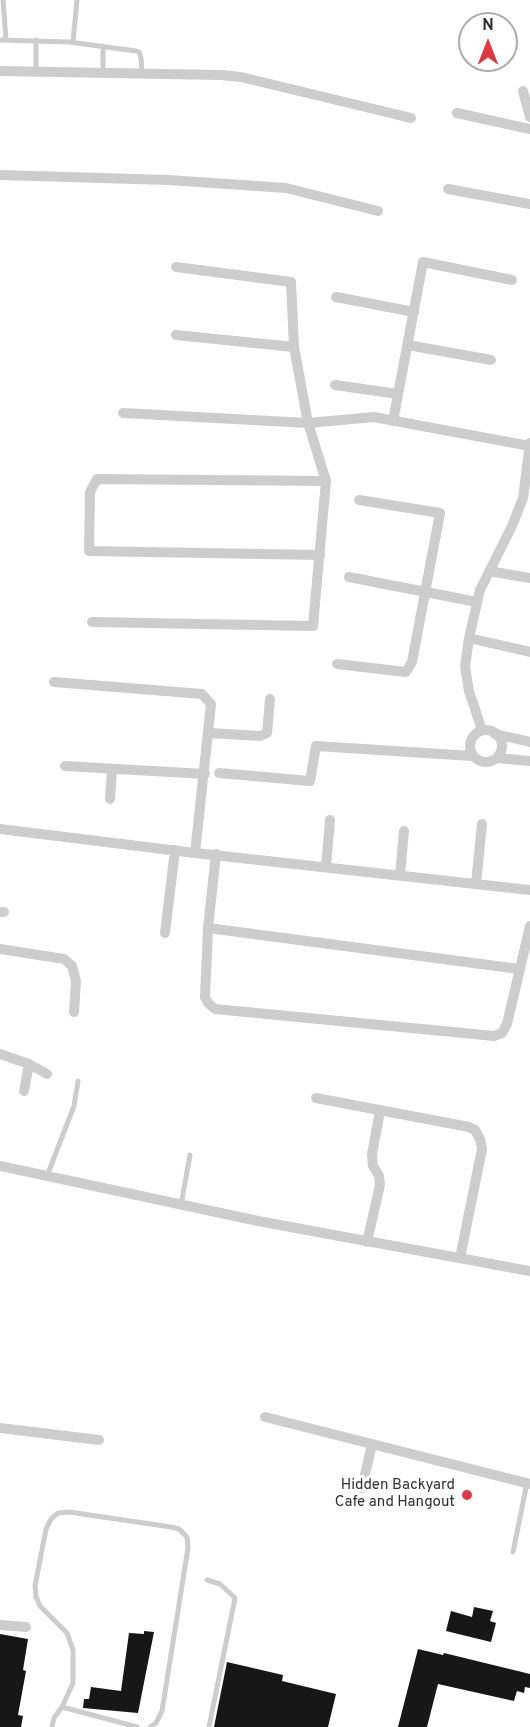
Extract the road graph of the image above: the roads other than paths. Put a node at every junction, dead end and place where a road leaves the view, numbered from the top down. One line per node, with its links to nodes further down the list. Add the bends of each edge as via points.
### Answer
1 (3, 0): 3 (lane)
2 (77, 0): 5 (lane)
3 (3, 40): 4 (lane)
4 (36, 40): 5 (lane); 8 (lane)
5 (73, 42): 6 (lane)
6 (102, 46): 9 (lane); 10 (lane, via 139,52)
7 (0, 71): 8 (street)
8 (36, 72): 9 (street)
9 (102, 73): 10 (street)
10 (142, 74): 14 (street, via 241,77)
11 (524, 91): 13 (street)
12 (457, 113): 15 (street)
13 (530, 117)
14 (411, 118)
15 (530, 129)
16 (0, 175): 19 (street, via 286,188)
17 (448, 189): 18 (street)
18 (530, 204)
19 (378, 211)
20 (176, 267): 26 (street, via 291,282)
21 (512, 280): 23 (street, via 423,262)
22 (336, 297): 23 (street)
23 (414, 312): 25 (street)
24 (176, 335): 26 (street)
25 (408, 345): 27 (street); 29 (street)
26 (294, 347): 32 (street)
27 (491, 360)
28 (335, 385): 29 (street)
29 (398, 394): 31 (street)
30 (123, 413): 32 (street)
31 (393, 421): 32 (street, via 374,417); 33 (street)
32 (308, 423): 34 (street)
33 (530, 444): 35 (street)
34 (326, 481): 37 (street); 37 (street, via 97,479 90,492 89,551)
35 (527, 499): 38 (street)
36 (359, 500): 41 (street, via 440,513)
37 (320, 555): 43 (street, via 314,626)
38 (489, 570): 40 (street); 42 (street)
39 (349, 577): 41 (street)
40 (530, 578)
41 (425, 592): 42 (street); 46 (street, via 412,663 406,672)
42 (477, 602): 44 (street)
43 (92, 622)
44 (470, 638): 45 (street); 49 (street, via 465,667)
45 (530, 652)
46 (337, 663)
47 (54, 682): 50 (street, via 202,694 211,704)
48 (270, 699): 50 (street, via 267,733)
49 (482, 730): 51 (street); 53 (street, via 470,740)
50 (209, 733): 59 (street)
51 (495, 734): 52 (street); 54 (street, via 502,743)
52 (530, 742)
53 (472, 756): 54 (street, via 487,763); 58 (street, via 316,746 310,781)
54 (497, 758): 55 (street)
55 (530, 761)
56 (65, 766): 57 (street)
57 (112, 769): 59 (street); 60 (street)
58 (219, 773)
59 (205, 774): 66 (street)
60 (110, 799)
61 (330, 820): 68 (street)
62 (482, 824): 70 (street)
63 (0, 829): 65 (street)
64 (404, 831): 69 (street)
65 (175, 850): 66 (street); 74 (street)
66 (195, 853): 67 (street)
67 (216, 854): 68 (street); 73 (street)
68 (326, 867): 69 (street)
69 (400, 875): 70 (street)
70 (476, 884): 71 (street)
71 (530, 890)
72 (530, 926): 76 (street)
73 (208, 928): 76 (street); 76 (street, via 205,997 215,1009 494,1036 502,1033 507,1024)
74 (165, 933)
75 (0, 949): 77 (street, via 64,959 72,966 76,981)
76 (519, 969)
77 (74, 1012)
78 (0, 1054): 79 (street)
79 (29, 1064): 80 (street); 82 (street)
80 (47, 1074)
81 (78, 1081): 87 (lane, via 74,1106)
82 (24, 1091)
83 (316, 1098): 84 (street)
84 (380, 1111): 89 (street, via 372,1154 380,1185); 90 (street, via 470,1127 480,1139 482,1149)
85 (190, 1155): 88 (lane)
86 (0, 1166): 87 (street)
87 (47, 1176): 88 (street)
88 (181, 1205): 89 (street)
89 (367, 1242): 90 (street)
90 (460, 1258): 91 (street)
91 (530, 1271)
92 (265, 1417): 95 (street)
93 (0, 1428): 94 (street)
94 (99, 1440)
95 (372, 1444): 96 (street); 97 (street)
96 (528, 1484): 98 (lane)
97 (362, 1488)
98 (513, 1552)
99 (207, 1580): 106 (lane, via 220,1584 235,1598)
100 (0, 1625): 101 (street)
101 (26, 1627)
102 (62, 1707): 103 (lane); 104 (lane); 105 (lane, via 73,1683 72,1642 40,1606 35,1586 51,1519 58,1513 69,1512 171,1527 187,1538 188,1548 162,1711)
103 (52, 1727)
104 (137, 1727)
105 (150, 1727)
106 (209, 1727)

